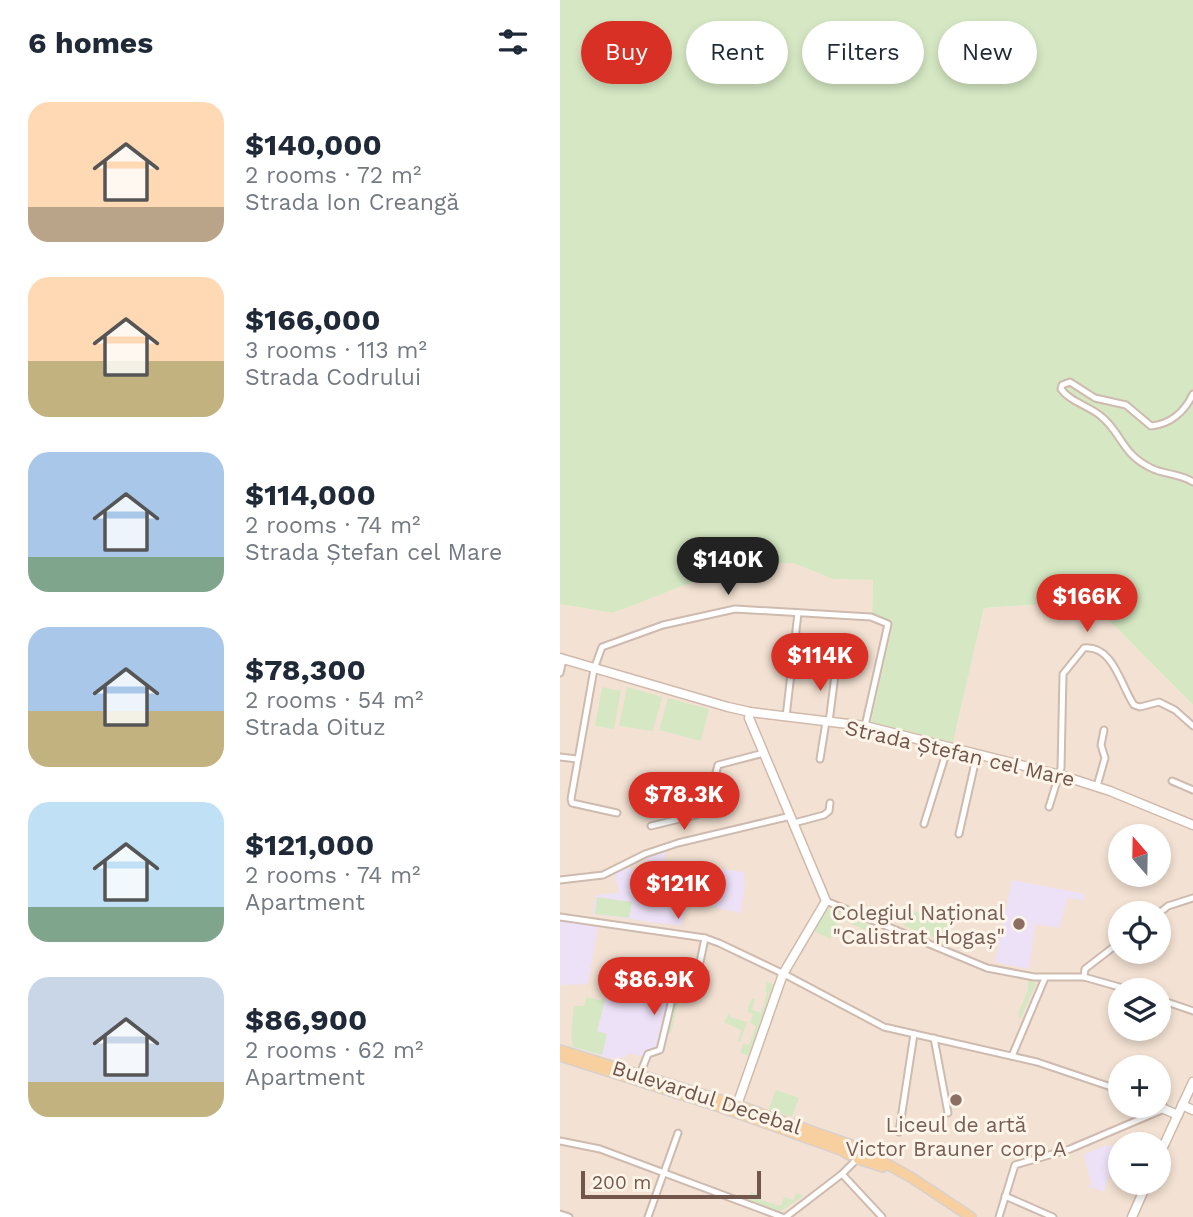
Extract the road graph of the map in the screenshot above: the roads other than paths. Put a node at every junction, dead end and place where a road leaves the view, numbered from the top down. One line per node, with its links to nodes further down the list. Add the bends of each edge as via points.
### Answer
1 (1193, 394): 2 (street, via 1176,416 1151,426 1121,403 1095,398 1070,383 1061,389 1105,419 1128,453 1143,464)
2 (1193, 482)
3 (798, 613): 6 (street, via 735,609 663,625 602,647); 9 (street); 11 (street, via 871,617 888,624)
4 (561, 659): 6 (street, Strada Ștefan cel Mare); 7 (street)
5 (836, 667): 10 (street)
6 (594, 669): 8 (street, Strada Ștefan cel Mare); 18 (street)
7 (560, 673)
8 (750, 712): 9 (street, Strada Ștefan cel Mare); 15 (street)
9 (786, 717): 10 (street, Strada Ștefan cel Mare)
10 (827, 722): 11 (street, Strada Ștefan cel Mare); 19 (street)
11 (865, 726): 14 (street, Strada Ștefan cel Mare)
12 (1193, 726): 20 (street, via 1159,702 1134,705 1113,663 1097,650 1084,648 1063,674)
13 (1104, 730): 22 (street, via 1101,746 1105,758)
14 (948, 747): 16 (street, Strada Ștefan cel Mare); 28 (street)
15 (764, 752): 27 (street); 30 (street, via 718,765 712,811)
16 (977, 754): 20 (street, Strada Ștefan cel Mare); 31 (street)
17 (560, 757): 18 (street)
18 (577, 759): 26 (street, via 572,803)
19 (820, 759)
20 (1060, 775): 22 (street, Strada Ștefan cel Mare); 25 (street)
21 (1172, 781): 23 (street)
22 (1097, 786): 29 (street, Strada Ștefan cel Mare)
23 (1193, 790)
24 (830, 803): 27 (street, via 824,816)
25 (1049, 807)
26 (617, 813)
27 (792, 820): 32 (street, via 678,843 603,875); 34 (street)
28 (924, 824)
29 (1193, 825)
30 (651, 826)
31 (959, 834)
32 (560, 880)
33 (1193, 898): 35 (street)
34 (826, 901): 39 (street); 41 (street, via 987,968)
35 (1171, 906)
36 (560, 917): 37 (street)
37 (705, 938): 39 (street); 50 (street, via 699,967 705,973 701,993 674,991 660,1050 648,1054)
38 (1108, 951): 40 (street, via 1085,969)
39 (783, 974): 45 (street, via 884,1027); 53 (street)
40 (1084, 977): 41 (street); 42 (street)
41 (1045, 978): 49 (street)
42 (1108, 984)
43 (1171, 1003): 44 (street)
44 (1193, 1011)
45 (914, 1034): 46 (street); 60 (street)
46 (934, 1038): 49 (street); 57 (street)
47 (560, 1050): 50 (main road, Bulevardul Decebal)
48 (560, 1056): 64 (main road, Bulevardul Decebal)
49 (1012, 1056): 52 (street)
50 (640, 1074): 53 (main road, Bulevardul Decebal)
51 (1193, 1082): 54 (street)
52 (1108, 1086)
53 (737, 1105): 64 (main road, Bulevardul Decebal)
54 (1182, 1105): 55 (street); 58 (street)
55 (1193, 1110)
56 (1171, 1111): 58 (street)
57 (948, 1113)
58 (1178, 1115): 61 (street)
59 (1136, 1118): 68 (street, via 1070,1149 1015,1164)
60 (899, 1132)
61 (1170, 1132)
62 (678, 1133): 66 (street)
63 (560, 1141): 66 (street, via 600,1149)
64 (854, 1155): 65 (street); 74 (main road, Bulevardul Decebal); 75 (main road, Bulevardul Decebal, via 902,1172)
65 (844, 1172): 72 (street); 73 (street)
66 (663, 1173): 71 (street); 72 (street)
67 (1142, 1195): 78 (street)
68 (1005, 1196): 76 (street); 77 (street)
69 (560, 1214): 70 (street)
70 (569, 1217)
71 (648, 1217)
72 (784, 1217)
73 (882, 1217)
74 (964, 1217)
75 (971, 1217)
76 (999, 1217)
77 (1053, 1217)
78 (1132, 1217)

